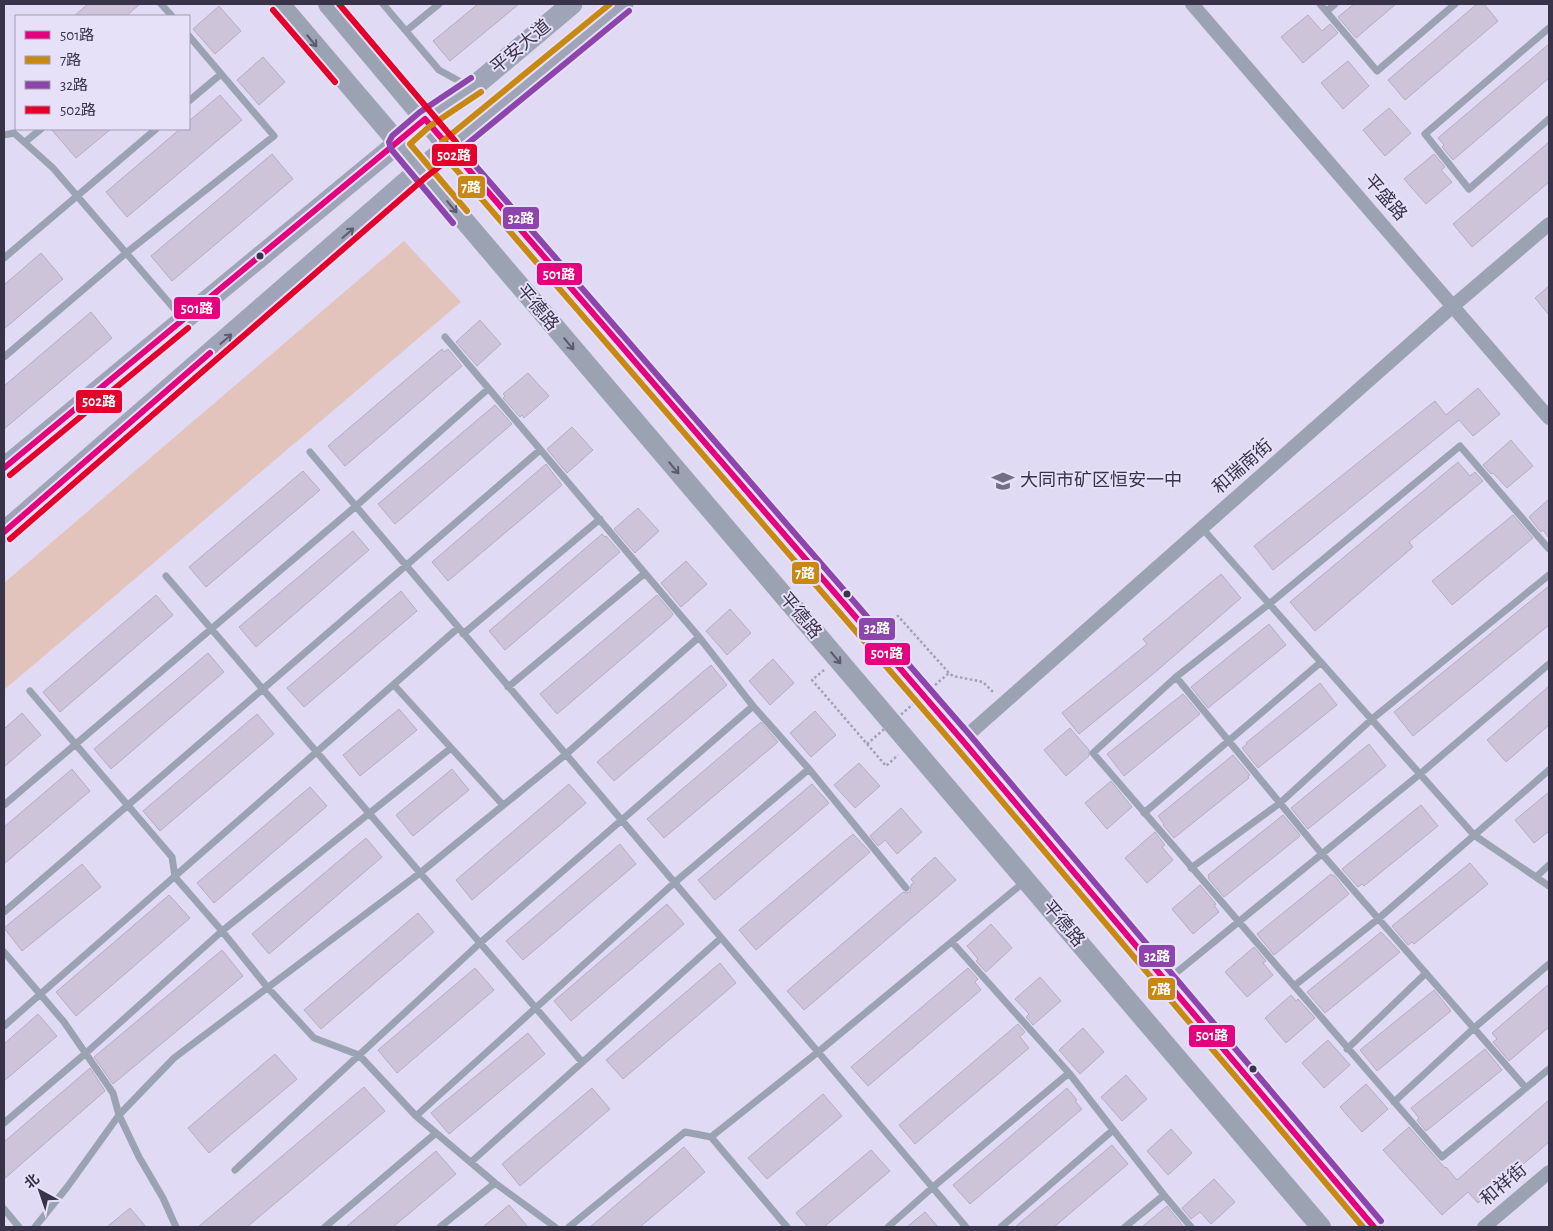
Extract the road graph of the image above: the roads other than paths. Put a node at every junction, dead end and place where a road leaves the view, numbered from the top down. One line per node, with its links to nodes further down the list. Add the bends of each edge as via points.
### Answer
1 (161, 4): 13 (lane)
2 (280, 4): 26 (main road, 平德路, one-way to 26)
3 (328, 4): 20 (main road)
4 (383, 4): 15 (lane)
5 (439, 4): 15 (lane)
6 (572, 4): 18 (main road, 平安大道)
7 (623, 4): 27 (main road, 平安大道)
8 (1192, 4): 33 (street, 平盛路)
9 (1320, 4): 12 (lane)
10 (1335, 4): 12 (lane)
11 (1455, 4): 12 (lane, via 1377,71)
12 (1327, 11)
13 (171, 15)
14 (1549, 28): 21 (lane, via 1425,134 1469,189)
15 (406, 31): 18 (lane, via 439,70)
16 (190, 37): 17 (lane)
17 (221, 74): 19 (lane); 31 (lane, via 274,136)
18 (472, 88): 20 (main road, 平安大道)
19 (190, 100)
20 (425, 119): 26 (main road, 平安大道); 27 (main road)
21 (1549, 119)
22 (40, 130): 25 (lane)
23 (155, 130): 29 (lane)
24 (4, 135): 25 (lane, via 14,133)
25 (25, 142): 29 (lane)
26 (398, 143): 28 (main road, 平德路); 34 (main road, 平安大道)
27 (449, 148): 28 (main road, 平安大道); 64 (main road)
28 (420, 170): 45 (main road, 平安大道, one-way to 28); 87 (main road, 平德路, one-way to 87)
29 (77, 195): 31 (lane); 32 (lane)
30 (1549, 224): 33 (street, 和瑞南街)
31 (126, 253): 34 (lane); 36 (lane)
32 (4, 258)
33 (1453, 306): 38 (street, 平盛路); 44 (street, 和瑞南街)
34 (183, 320): 41 (main road, 平安大道)
35 (445, 338): 37 (lane)
36 (4, 357)
37 (488, 389): 39 (lane); 42 (lane)
38 (1549, 418)
39 (540, 450): 43 (lane); 47 (lane)
40 (310, 452): 42 (lane)
41 (4, 468)
42 (356, 506): 47 (lane); 52 (lane)
43 (600, 519): 48 (lane); 53 (lane)
44 (1202, 528): 51 (lane); 64 (street, 和瑞南街)
45 (4, 532)
46 (1549, 549): 51 (lane, via 1460,446)
47 (406, 566): 53 (lane); 60 (lane)
48 (645, 573): 54 (lane); 59 (lane)
49 (1549, 574): 63 (lane)
50 (166, 576): 52 (lane)
51 (1269, 604): 55 (lane); 57 (lane)
52 (211, 629): 60 (lane); 66 (lane)
53 (461, 631): 58 (lane); 59 (lane)
54 (699, 637): 62 (lane); 69 (lane)
55 (1321, 662): 63 (lane); 65 (lane)
56 (1549, 664): 72 (lane)
57 (1176, 677): 65 (lane); 78 (lane, via 1093,753)
58 (394, 685): 67 (lane); 68 (lane)
59 (508, 687): 69 (lane)
60 (262, 689): 68 (lane); 75 (lane)
61 (30, 691): 66 (lane)
62 (754, 706): 70 (lane); 79 (lane)
63 (1372, 720): 72 (lane); 73 (lane)
64 (962, 740): 101 (main road)
65 (1229, 742): 73 (lane); 78 (lane)
66 (75, 744): 74 (lane); 75 (lane)
67 (451, 748): 76 (lane); 77 (lane)
68 (317, 753): 77 (lane); 85 (lane)
69 (566, 755): 76 (lane); 79 (lane)
70 (809, 769): 88 (lane); 90 (lane)
71 (1549, 770): 80 (lane)
72 (1420, 774): 80 (lane); 81 (lane)
73 (1280, 803): 81 (lane); 83 (lane)
74 (4, 805)
75 (127, 805): 85 (lane, via 172,858); 91 (lane)
76 (503, 805): 84 (lane)
77 (368, 813): 84 (lane); 94 (lane)
78 (1144, 813): 83 (lane)
79 (621, 821): 88 (lane); 97 (lane)
80 (1474, 835): 86 (lane); 92 (lane)
81 (1322, 854): 92 (lane); 93 (lane)
82 (1549, 865): 86 (lane)
83 (1191, 868): 93 (lane)
84 (420, 873): 97 (lane); 103 (lane)
85 (175, 877): 94 (lane); 104 (lane)
86 (1536, 877): 89 (lane)
87 (1026, 881): 96 (lane); 143 (main road, 平德路)
88 (674, 883): 95 (lane); 105 (lane)
89 (1549, 886)
90 (906, 888)
91 (4, 912)
92 (1378, 918): 100 (lane); 102 (lane)
93 (1238, 922): 101 (lane); 102 (lane)
94 (222, 930): 103 (lane); 110 (lane)
95 (721, 938): 109 (lane); 112 (lane)
96 (952, 942): 109 (lane); 114 (lane)
97 (480, 943): 105 (lane); 111 (lane)
98 (4, 952): 104 (lane)
99 (1549, 964): 107 (lane)
100 (1426, 973): 107 (lane); 108 (lane)
101 (1166, 981): 144 (main road)
102 (1294, 986): 108 (lane)
103 (268, 988): 111 (lane, via 314,1038); 117 (lane, via 174,1058)
104 (40, 994): 106 (lane); 110 (lane)
105 (535, 1008): 112 (lane); 118 (lane)
106 (4, 1026)
107 (1474, 1028): 115 (lane); 116 (lane)
108 (1347, 1049): 116 (lane)
109 (818, 1052): 122 (lane); 127 (lane)
110 (86, 1054): 117 (lane, via 113,1093); 119 (lane)
111 (359, 1055): 118 (lane); 124 (lane)
112 (582, 1062): 123 (lane)
113 (1549, 1069): 115 (lane)
114 (1069, 1072): 120 (lane); 127 (lane)
115 (1526, 1088): 116 (lane, via 1442,1157)
116 (1394, 1102)
117 (119, 1115): 131 (lane); 132 (lane)
118 (416, 1116): 121 (lane)
119 (4, 1124)
120 (1113, 1130): 128 (lane); 140 (lane)
121 (436, 1133): 123 (lane); 133 (lane)
122 (710, 1137): 136 (lane, via 685,1132); 137 (lane)
123 (471, 1162): 126 (lane)
124 (235, 1170)
125 (1549, 1172): 145 (street, 和祥街)
126 (495, 1183): 134 (lane); 135 (lane)
127 (933, 1188): 138 (lane); 139 (lane)
128 (1164, 1195): 141 (lane); 142 (lane)
129 (4, 1209): 130 (lane)
130 (20, 1227)
131 (35, 1227)
132 (176, 1227)
133 (325, 1227)
134 (440, 1227)
135 (555, 1227)
136 (569, 1227)
137 (787, 1227)
138 (888, 1227)
139 (966, 1227)
140 (1001, 1227)
141 (1125, 1227)
142 (1191, 1227)
143 (1321, 1227)
144 (1374, 1227)
145 (1484, 1227)

